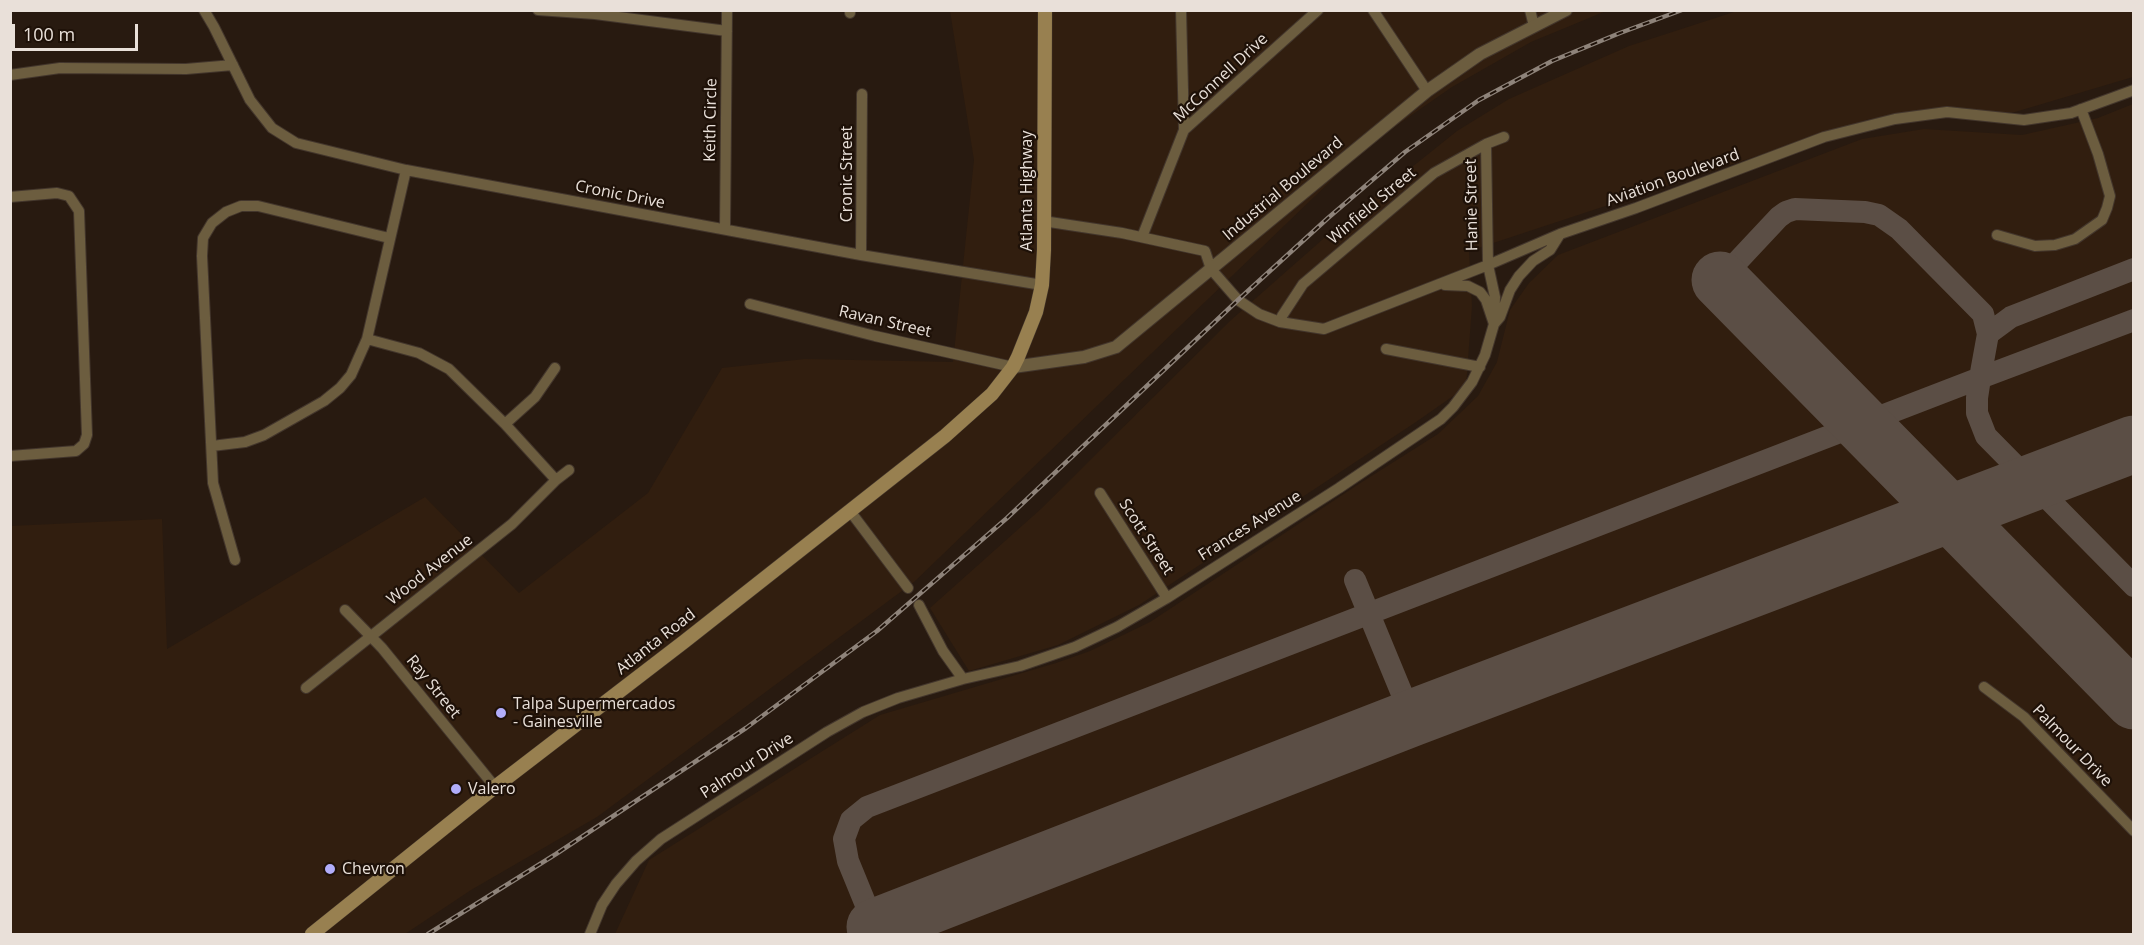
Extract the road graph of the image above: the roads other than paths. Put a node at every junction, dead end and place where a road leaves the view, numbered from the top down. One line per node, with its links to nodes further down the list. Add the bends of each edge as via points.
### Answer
1 (204, 10): 13 (street, Cronic Drive)
2 (538, 10): 10 (street)
3 (727, 10): 12 (street, Keith Circle)
4 (1045, 10): 24 (main road, Atlanta Highway)
5 (1181, 10): 19 (street)
6 (1318, 10): 19 (street, McConnell Drive)
7 (1373, 10): 16 (street)
8 (1530, 10): 11 (street)
9 (1566, 10): 11 (street, Industrial Boulevard)
10 (595, 12): 12 (street)
11 (1534, 26): 16 (street, Industrial Boulevard, via 1480,54)
12 (727, 31): 25 (street, Keith Circle)
13 (233, 65): 14 (street, via 186,69 60,68); 22 (street, Cronic Drive, via 250,100 272,128 296,143)
14 (10, 75)
15 (2133, 90): 18 (street, Aviation Boulevard)
16 (1427, 91): 32 (street, Industrial Boulevard)
17 (862, 94): 30 (street, Cronic Street)
18 (2081, 109): 26 (street, Aviation Boulevard, via 2024,120 1947,112 1894,119 1824,137); 27 (street, via 2110,196 2102,220 2075,239 2055,245 2035,246)
19 (1184, 130): 28 (street, McConnell Drive)
20 (1504, 137): 21 (street, Winfield Street)
21 (1486, 144): 31 (street, Hanie Street); 36 (street, Winfield Street, via 1434,173 1303,284)
22 (406, 170): 25 (street, Cronic Drive); 29 (street)
23 (10, 196): 45 (street, via 57,193 69,196 79,211 87,435 76,451)
24 (1043, 220): 28 (street); 34 (main road, Atlanta Highway)
25 (725, 229): 30 (street, Cronic Drive)
26 (1560, 234): 31 (street, Aviation Boulevard); 37 (street, Frances Avenue, via 1550,250 1519,276)
27 (1997, 236)
28 (1142, 237): 32 (street, via 1205,251)
29 (389, 238): 38 (street); 44 (street, via 258,206 241,206 212,223 203,238 202,256)
30 (861, 255): 34 (street, Cronic Drive)
31 (1488, 265): 33 (street, Aviation Boulevard); 37 (street, Frances Avenue, via 1495,297)
32 (1211, 269): 36 (street, Aviation Boulevard, via 1238,300); 40 (street, Industrial Boulevard, via 1116,347 1084,357)
33 (1439, 284): 36 (street, Aviation Boulevard, via 1324,329); 37 (street, via 1468,286 1480,292)
34 (1042, 285): 40 (main road, Atlanta Highway, via 1036,312)
35 (750, 304): 40 (street, Ravan Street)
36 (1280, 322)
37 (1494, 324): 41 (street, Frances Avenue)
38 (367, 339): 43 (street, via 433,359 449,369); 44 (street, via 351,375 324,401 264,435)
39 (1386, 349): 41 (street)
40 (1013, 367): 49 (main road, Atlanta Road, via 992,394 945,436)
41 (1480, 367): 52 (street, Frances Avenue, via 1453,407 1433,425)
42 (555, 368): 43 (street, via 535,397)
43 (504, 424): 47 (street)
44 (212, 446): 50 (street, via 213,483)
45 (10, 456)
46 (569, 470): 47 (street, Wood Avenue)
47 (556, 480): 55 (street, Wood Avenue, via 512,524)
48 (1100, 493): 52 (street, Scott Street)
49 (850, 511): 51 (street); 59 (main road, Atlanta Road)
50 (235, 560)
51 (908, 588)
52 (1167, 598): 56 (street, Frances Avenue, via 1075,647 1020,666)
53 (919, 605): 56 (street)
54 (345, 610): 55 (street, Ray Street)
55 (371, 636): 58 (street, Wood Avenue); 59 (street, Ray Street)
56 (963, 679): 62 (street, Palmour Drive, via 863,712 661,839 616,884)
57 (1984, 687): 60 (street, Palmour Drive, via 2024,717)
58 (306, 688)
59 (495, 787): 61 (main road, Atlanta Road)
60 (2133, 831)
61 (312, 934)
62 (590, 934)

